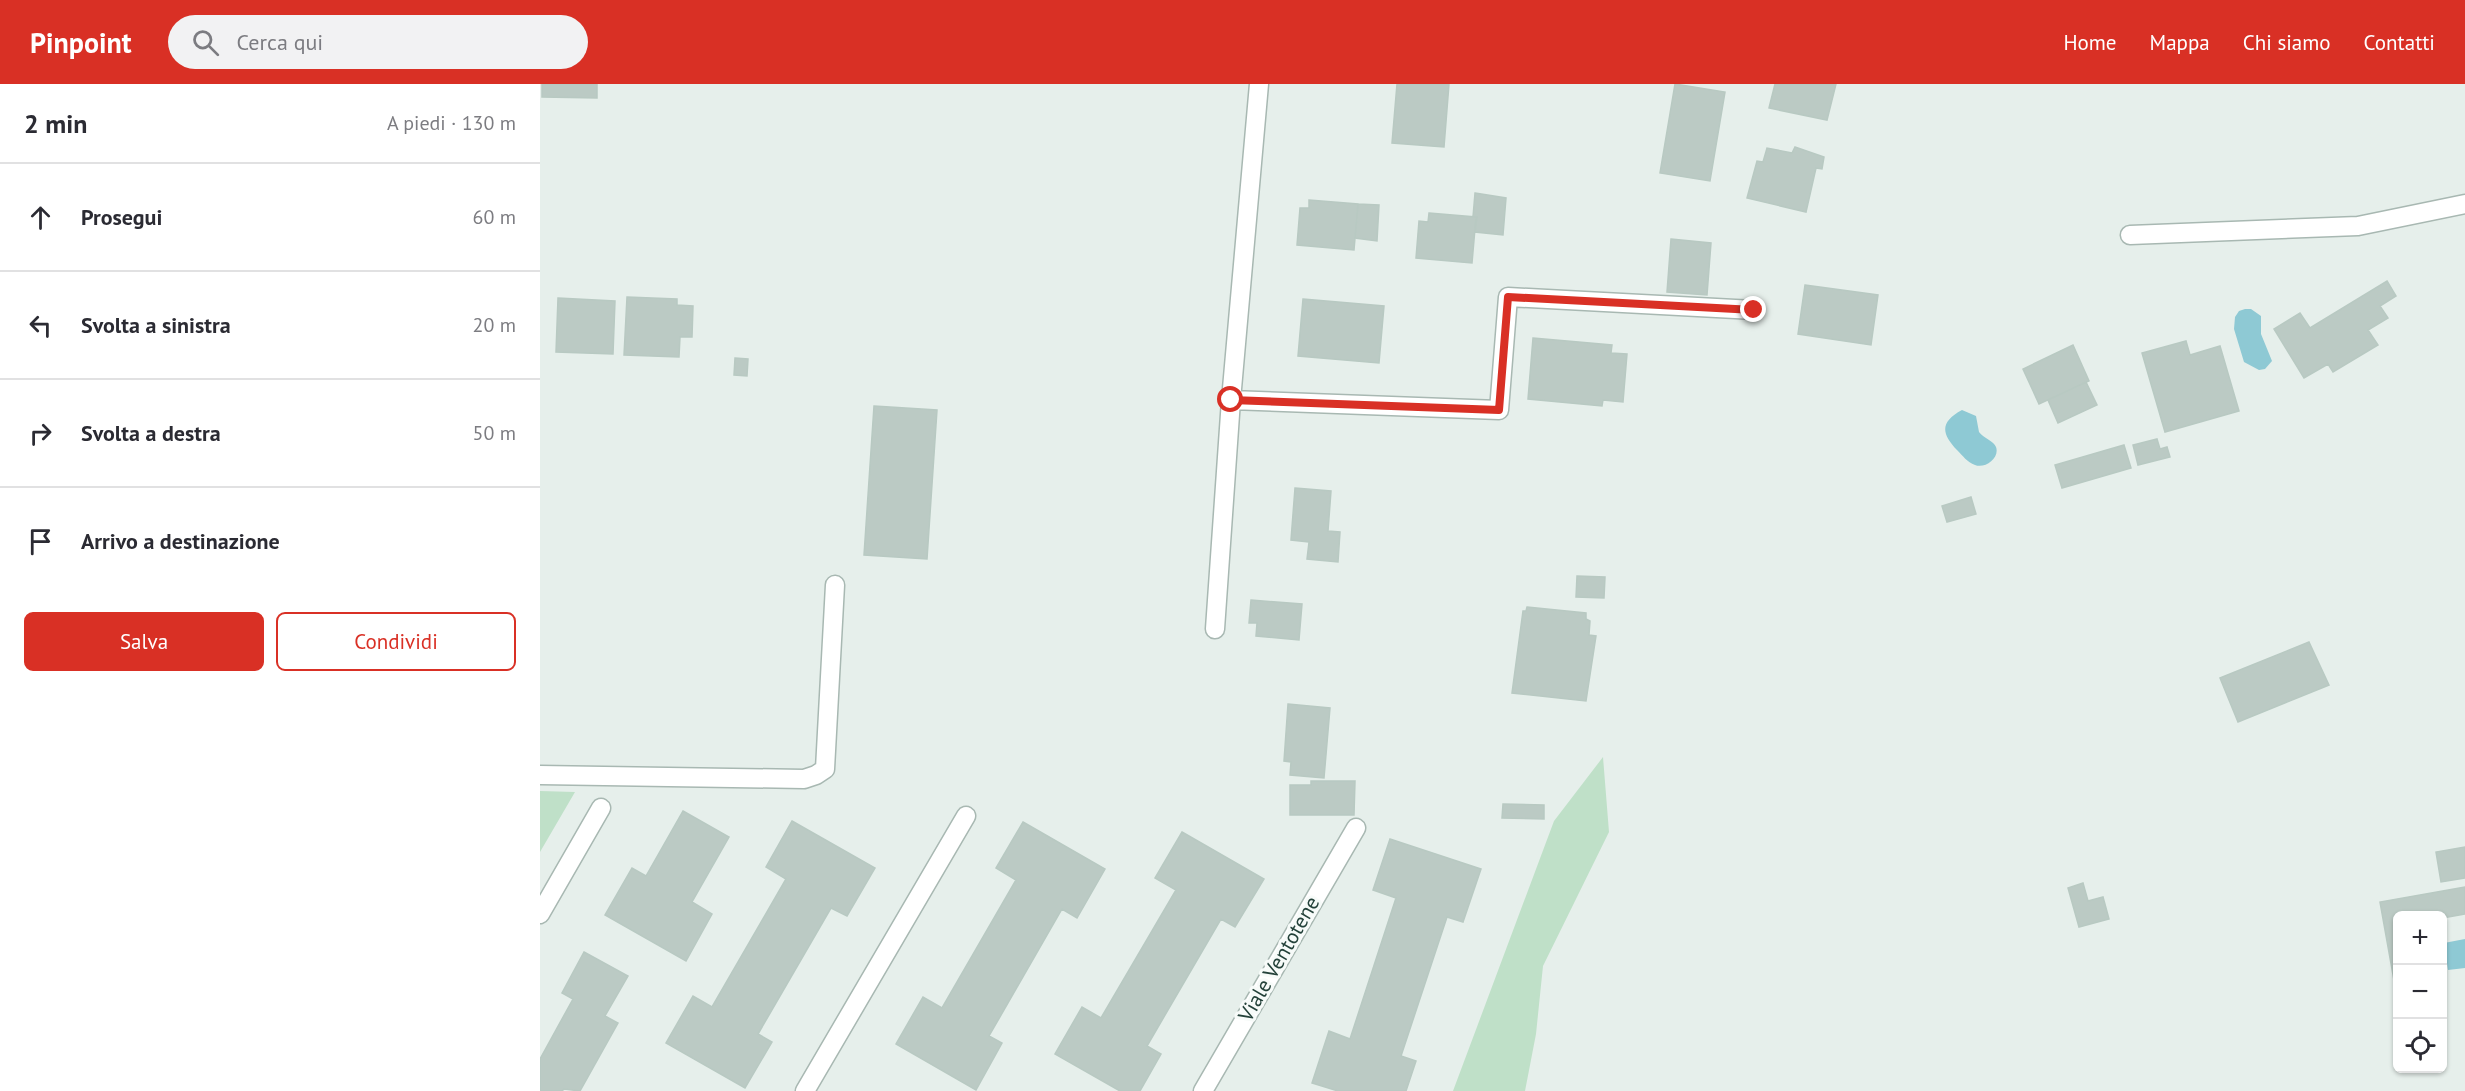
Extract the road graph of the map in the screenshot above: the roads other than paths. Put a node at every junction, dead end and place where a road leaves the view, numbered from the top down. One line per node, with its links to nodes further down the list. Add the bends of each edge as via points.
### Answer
1 (1259, 84): 5 (street)
2 (2465, 204): 3 (street, via 2358,226)
3 (2130, 235)
4 (1754, 310): 5 (street, via 1508,297 1499,410)
5 (1231, 400): 7 (street)
6 (835, 585): 8 (street, via 825,769 816,775 804,779)
7 (1215, 629)
8 (540, 775)
9 (601, 808): 12 (street)
10 (966, 816): 13 (street)
11 (1356, 828): 14 (street, Viale Ventotene)
12 (540, 914)
13 (806, 1091)
14 (1203, 1091)

